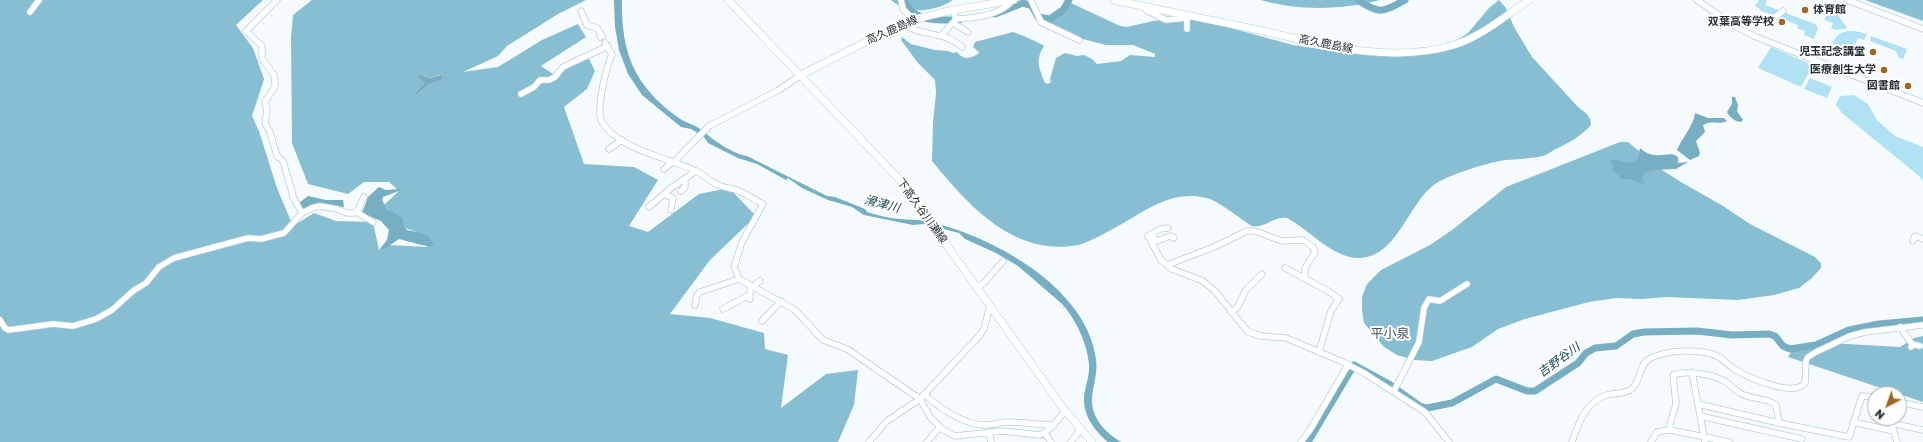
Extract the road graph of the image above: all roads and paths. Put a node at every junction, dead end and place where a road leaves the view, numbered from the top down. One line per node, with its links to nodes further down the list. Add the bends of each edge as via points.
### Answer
1 (39, 0): 16 (street)
2 (277, 0): 44 (street, via 246,28 246,32 262,46 262,59 274,75 275,86 265,102 265,123 277,156 283,161 294,200)
3 (728, 0): 29 (main road, 下高久谷川瀬線)
4 (901, 0): 19 (street, via 903,9)
5 (1014, 0): 13 (main road, 高久鹿島線); 20 (street, via 1004,10)
6 (1031, 0): 27 (street, via 1041,22)
7 (1114, 0): 12 (main road, 高久鹿島線)
8 (1529, 0): 17 (main road, 高久鹿島線, via 1463,41 1443,48 1413,53 1385,54 1356,50)
9 (1697, 0): 31 (street, via 1754,36)
10 (1846, 0): 22 (street)
11 (1854, 0): 22 (street)
12 (1122, 1): 17 (main road, 高久鹿島線)
13 (953, 10): 19 (main road, 高久鹿島線); 20 (street)
14 (581, 11): 26 (street, via 587,25 597,28 602,36)
15 (1783, 11): 18 (street)
16 (30, 12)
17 (1186, 16): 23 (street)
18 (1776, 17)
19 (916, 19): 21 (main road, 高久鹿島線)
20 (954, 20): 24 (street); 25 (street)
21 (902, 24): 25 (street, via 911,29); 29 (main road, 高久鹿島線)
22 (1923, 28)
23 (1188, 29)
24 (968, 32)
25 (942, 36): 28 (street)
26 (600, 37)
27 (1079, 40)
28 (962, 47)
29 (801, 75): 34 (street, via 777,91 712,124); 60 (main road, 下高久谷川瀬線, via 888,165)
30 (521, 94): 32 (street, via 534,87 540,80 555,77 563,67 606,44 612,54 606,67 599,116 609,131)
31 (1923, 103)
32 (622, 140): 33 (street); 34 (street, via 636,149)
33 (609, 150)
34 (672, 163): 35 (street); 36 (street)
35 (664, 169)
36 (696, 171): 37 (street); 56 (street, via 717,185 739,191 764,204 742,242 734,267)
37 (685, 181): 38 (street, via 685,187); 39 (street)
38 (681, 191)
39 (666, 195): 41 (street); 42 (street, via 673,198)
40 (364, 197): 43 (street)
41 (649, 208)
42 (671, 210)
43 (356, 212): 44 (street, via 347,213 320,206); 45 (street)
44 (302, 213): 66 (street, via 284,233 212,246 174,258 159,267 146,283 112,310 96,319 73,326 53,324 9,330)
45 (373, 222)
46 (1168, 228): 47 (street, via 1160,229)
47 (1151, 235): 48 (street, via 1157,241 1170,236); 52 (street, via 1148,236 1152,248)
48 (1174, 238)
49 (1923, 239): 50 (street, via 1915,236)
50 (1912, 241)
51 (1003, 260): 60 (street)
52 (1167, 265): 55 (street, via 1214,247 1246,231 1255,231 1277,240 1303,240 1313,247 1315,252 1305,268); 65 (street, via 1202,281 1215,291)
53 (1285, 268): 55 (street)
54 (1262, 274): 65 (street, via 1246,290 1237,308)
55 (1305, 278): 71 (street, via 1339,299 1331,311)
56 (739, 279): 59 (street); 62 (street, via 698,294)
57 (760, 281): 59 (street)
58 (1467, 284): 74 (street, via 1440,301 1429,299 1424,311 1422,336)
59 (752, 287): 61 (street); 64 (street, via 750,297)
60 (977, 288): 63 (main road, 下高久谷川瀬線)
61 (781, 301): 67 (street); 76 (street, via 801,315 823,340 847,349)
62 (695, 305)
63 (990, 305): 76 (street, via 980,335); 80 (main road, 下高久谷川瀬線)
64 (723, 309)
65 (1231, 312): 71 (street, via 1248,332 1286,338)
66 (0, 320)
67 (762, 321)
68 (1923, 325): 69 (street)
69 (1900, 327): 70 (street, via 1912,346); 105 (street, via 1856,334 1815,352 1807,358 1806,382 1798,388 1784,388 1743,372 1708,352 1659,354 1643,364 1636,384 1631,389 1605,395 1592,404 1583,416)
70 (1920, 346)
71 (1319, 352): 72 (street)
72 (1351, 366): 74 (street); 103 (street)
73 (1692, 372): 77 (street); 83 (street, via 1723,380 1743,395 1772,402 1776,405); 90 (street, via 1673,375 1676,404)
74 (1395, 389): 104 (street, via 1425,412)
75 (1867, 396): 82 (street, via 1862,396)
76 (922, 397): 84 (street, via 971,423); 87 (street, via 930,417); 98 (street, via 887,421)
77 (1698, 404): 81 (street); 83 (street)
78 (1907, 404): 79 (street)
79 (1923, 407)
80 (1065, 411): 84 (street); 89 (main road, 下高久谷川瀬線)
81 (1700, 416): 95 (street); 97 (street)
82 (1853, 422): 88 (street, via 1849,438); 92 (street)
83 (1779, 423): 88 (street)
84 (1054, 425): 94 (street)
85 (1907, 425): 91 (street)
86 (1893, 426): 92 (street)
87 (940, 427): 93 (street, via 955,436); 96 (street)
88 (1799, 427): 97 (street)
89 (1080, 430): 101 (street); 102 (main road, 下高久谷川瀬線)
90 (1670, 430): 95 (street); 106 (street, via 1657,432)
91 (1923, 430)
92 (1894, 431): 108 (street)
93 (989, 432): 94 (street, via 1011,431 1040,435); 99 (street)
94 (1045, 433): 100 (street)
95 (1704, 439): 107 (street)
96 (929, 441)
97 (1802, 441)
98 (869, 442)
99 (991, 442)
100 (1051, 442)
101 (1071, 442)
102 (1092, 442)
103 (1301, 442)
104 (1449, 442)
105 (1572, 442)
106 (1651, 442)
107 (1729, 442)
108 (1897, 442)

